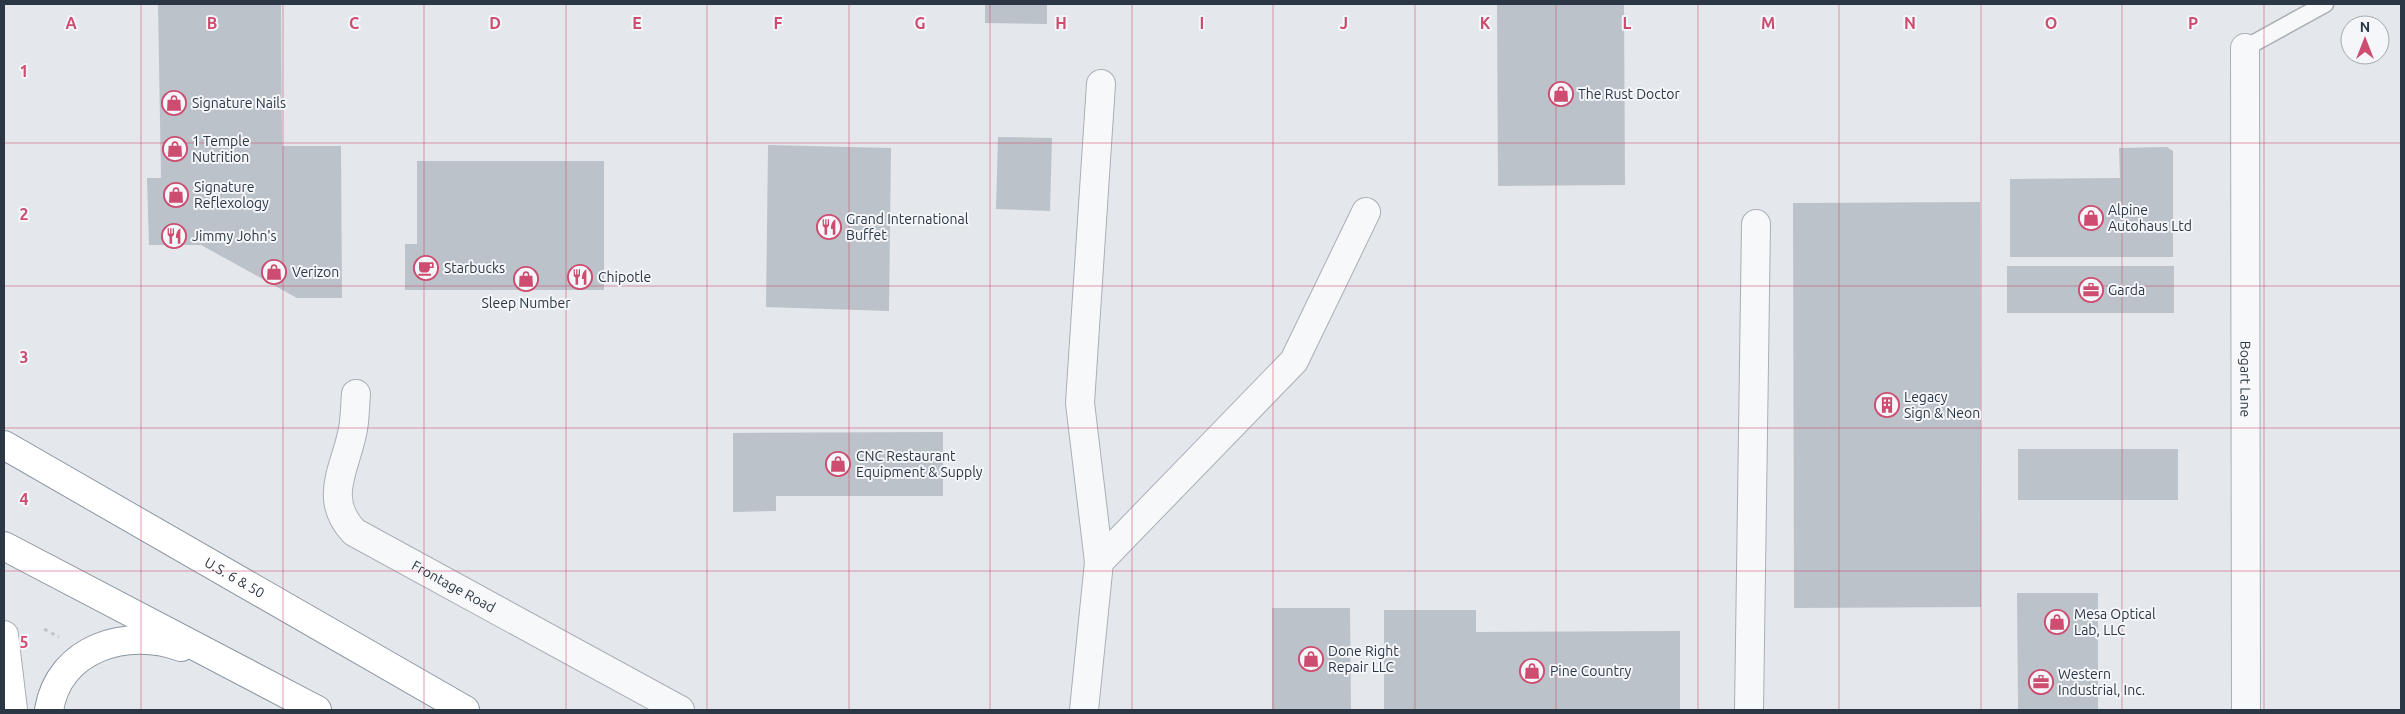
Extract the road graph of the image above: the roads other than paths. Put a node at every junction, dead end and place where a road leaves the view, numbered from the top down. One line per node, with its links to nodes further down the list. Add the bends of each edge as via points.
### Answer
1 (2325, 4): 2 (lane)
2 (2245, 48): 18 (street, Bogart Lane)
3 (1100, 84): 9 (street, via 1080,403)
4 (1366, 212): 9 (street, via 1294,361)
5 (1756, 224): 17 (street)
6 (356, 394): 15 (street, Frontage Road, via 353,428 339,473 337,492 337,504 346,524 354,532)
7 (4, 445): 14 (main road, U.S. 6 & 50)
8 (4, 546): 11 (main road)
9 (1099, 562): 16 (street)
10 (4, 635): 12 (main road)
11 (311, 707): 13 (main road, via 218,660 177,645 119,640 96,648 60,678)
12 (12, 710)
13 (49, 710)
14 (465, 710)
15 (680, 710)
16 (1084, 710)
17 (1749, 710)
18 (2246, 710)

